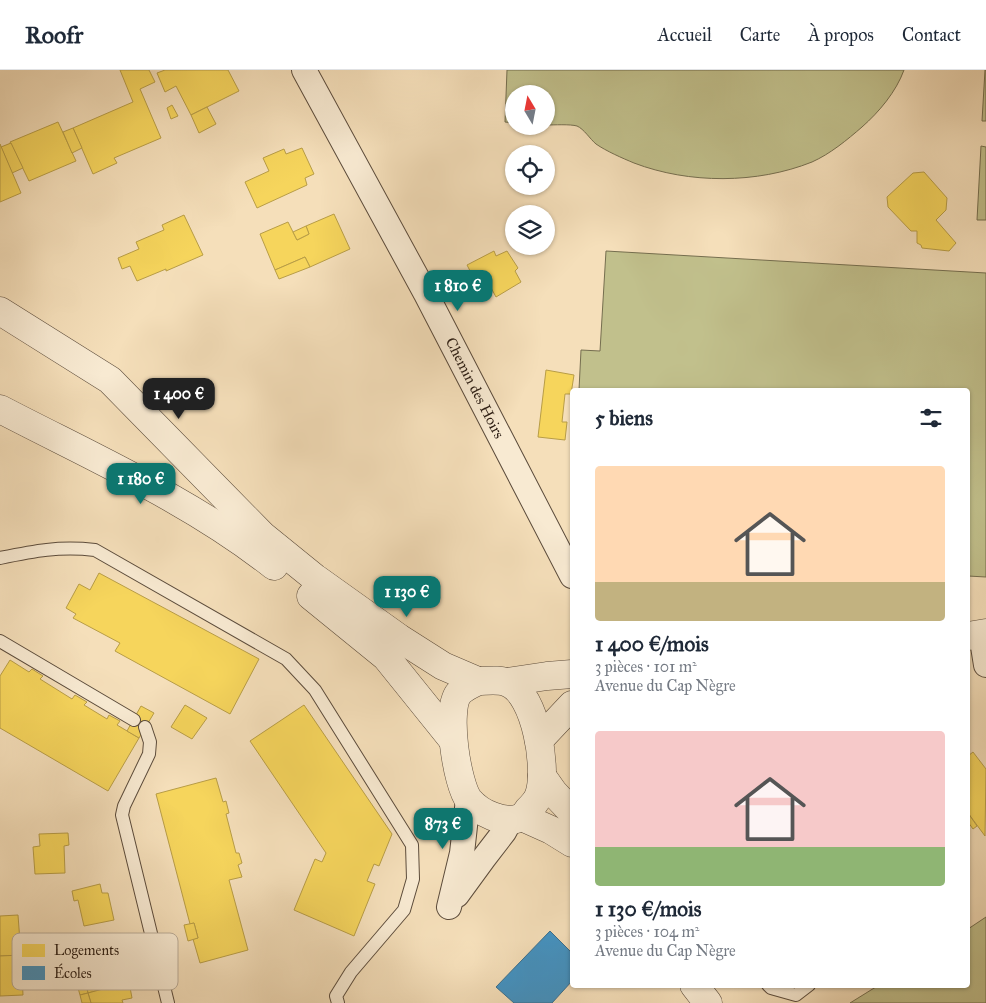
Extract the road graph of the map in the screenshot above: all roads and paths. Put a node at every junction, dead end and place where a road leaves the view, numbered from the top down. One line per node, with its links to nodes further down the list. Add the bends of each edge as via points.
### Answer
1 (304, 70): 5 (street, Chemin des Hoirs, via 426,294)
2 (0, 311): 10 (street, via 110,380 262,535 315,578 443,666)
3 (0, 410): 15 (street, via 168,495 254,550 386,657)
4 (0, 558): 28 (lane, via 40,550 95,550 286,660 315,690 412,845 413,879 404,910 351,972 336,996)
5 (570, 572)
6 (978, 634): 8 (street)
7 (0, 641): 13 (lane)
8 (986, 665)
9 (570, 671): 11 (street)
10 (478, 681): 11 (street); 15 (street, via 459,693 453,705)
11 (508, 682): 16 (street, via 526,700)
12 (570, 707): 16 (street)
13 (134, 720)
14 (145, 727): 22 (lane, via 150,742 149,754 122,815)
15 (452, 739): 18 (street)
16 (539, 740): 17 (street)
17 (542, 776): 19 (street); 20 (street, via 540,794 534,804)
18 (468, 799): 20 (street, via 481,812 497,818); 20 (street, via 462,853 449,907)
19 (570, 810)
20 (516, 818): 21 (street, via 551,830)
21 (570, 842)
22 (151, 933)
23 (696, 988): 29 (street)
24 (771, 988): 25 (lane, via 796,995)
25 (805, 988)
26 (165, 990): 27 (lane)
27 (168, 1003)
28 (338, 1003)
29 (708, 1003)

